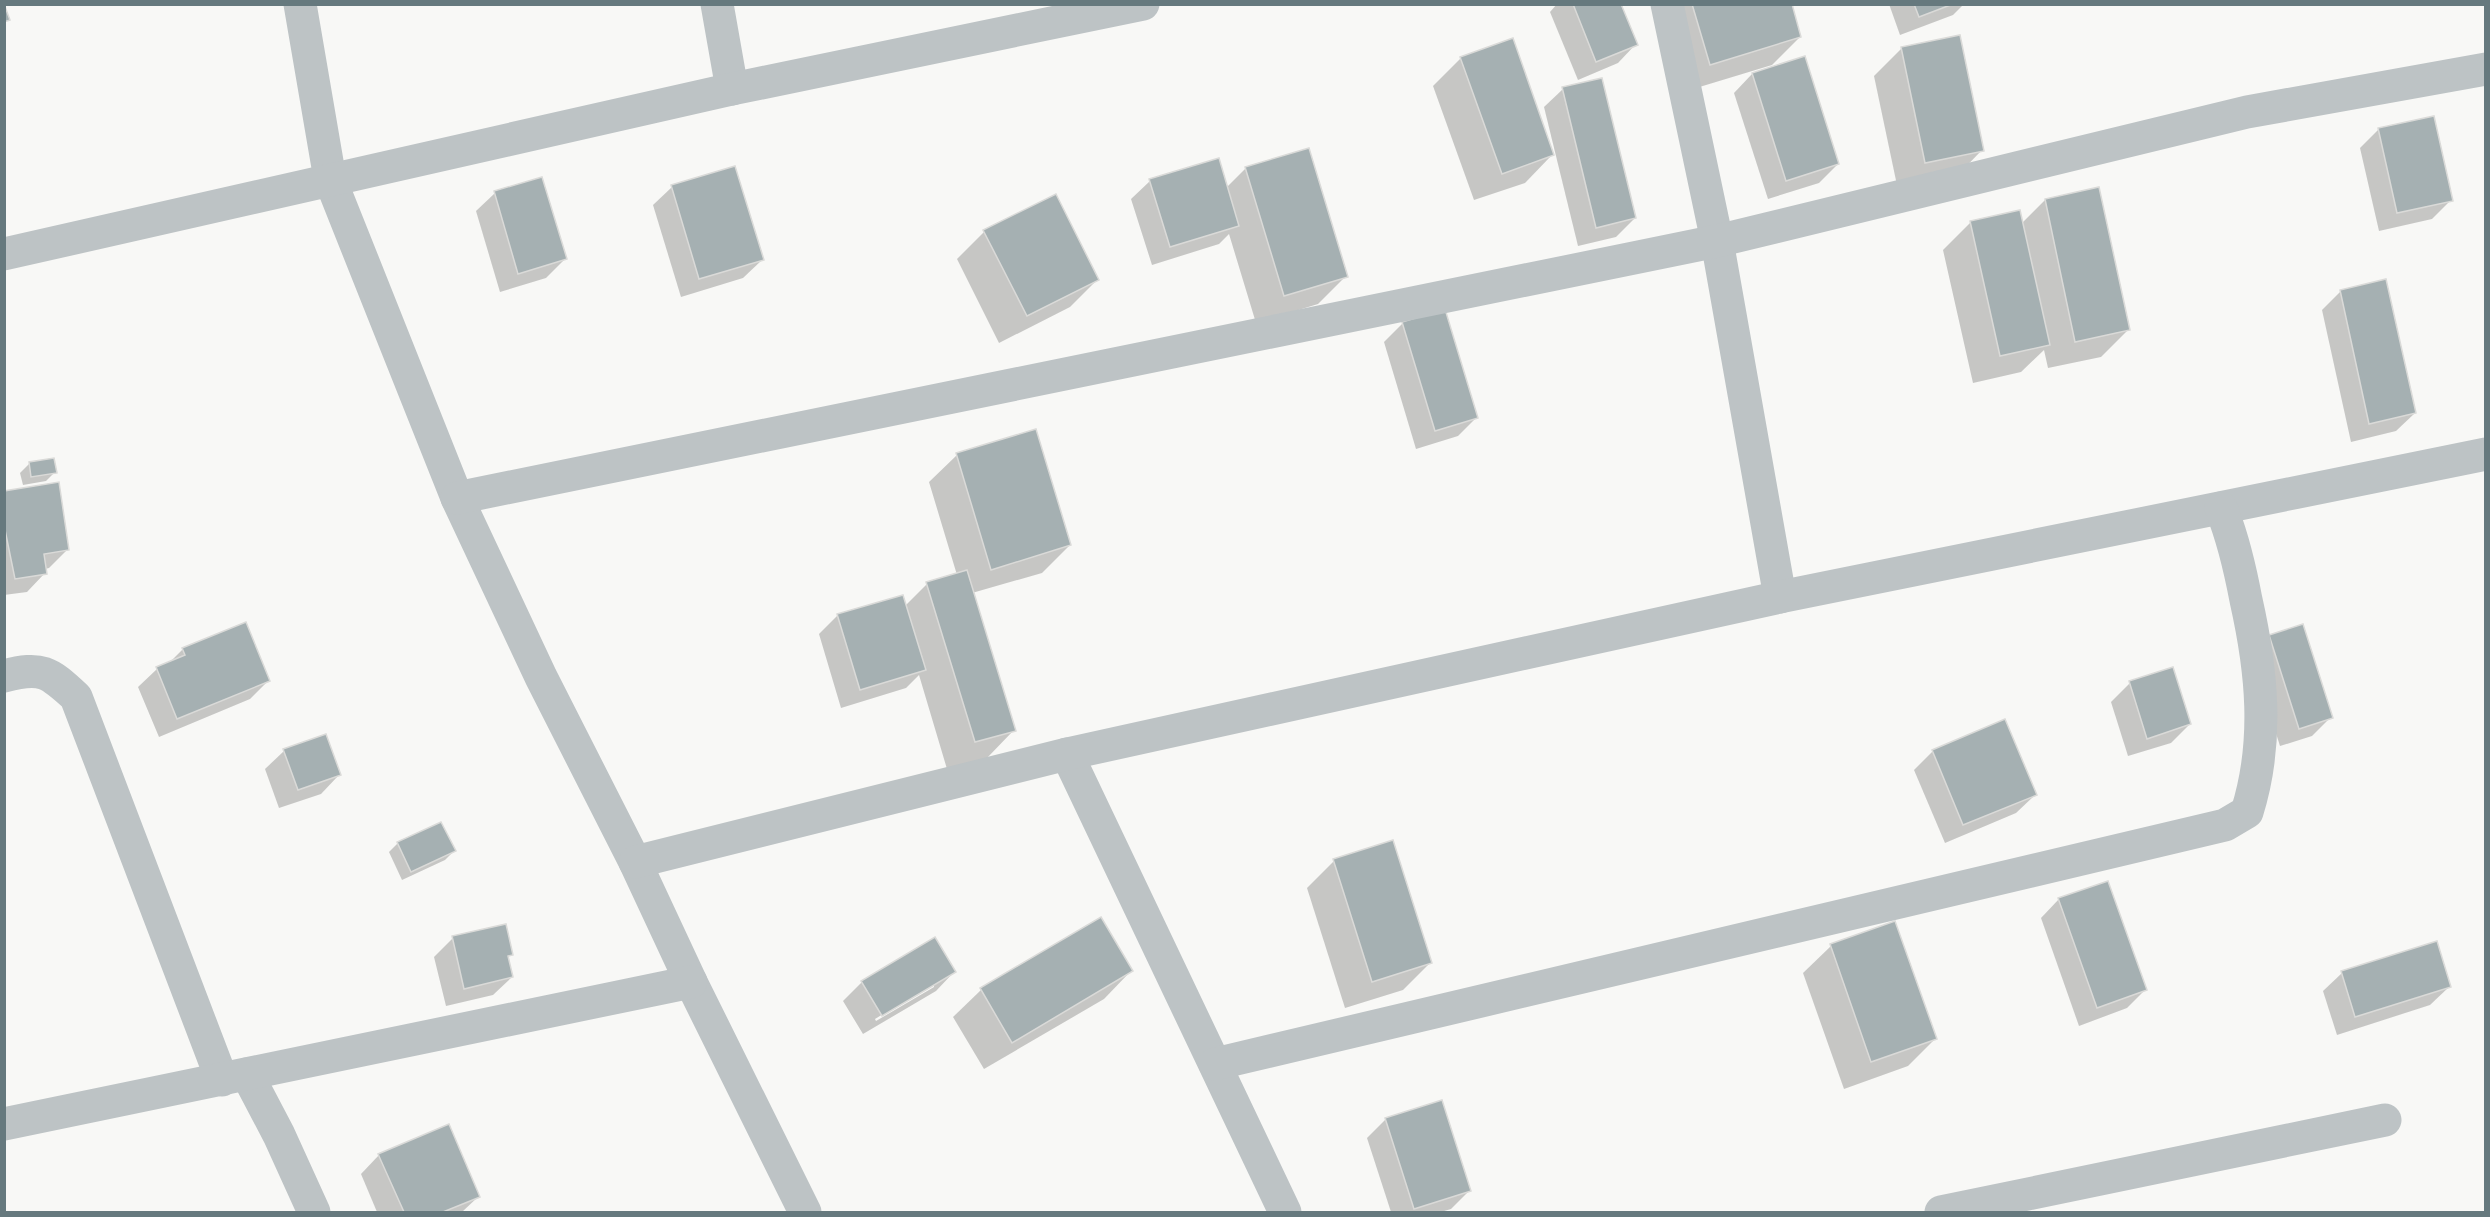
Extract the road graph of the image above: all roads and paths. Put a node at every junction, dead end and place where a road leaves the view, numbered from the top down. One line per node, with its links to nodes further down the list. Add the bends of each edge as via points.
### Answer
1 (300, 4): 7 (street)
2 (717, 4): 6 (street)
3 (1143, 4): 6 (street)
4 (1667, 4): 8 (street)
5 (2486, 69): 8 (street, via 2247,112)
6 (732, 89): 7 (street)
7 (330, 179): 9 (street); 11 (street)
8 (1717, 242): 11 (street); 13 (street)
9 (4, 254)
10 (2486, 454): 12 (street)
11 (457, 498): 16 (street, via 541,677)
12 (2221, 508): 13 (street); 18 (street, via 2234,541 2258,652 2262,700 2254,788 2247,812 2225,825)
13 (1780, 597): 15 (street)
14 (4, 676): 19 (street, via 24,671 51,674 76,697)
15 (1067, 754): 16 (street); 18 (street)
16 (635, 862): 17 (street)
17 (691, 982): 19 (street); 23 (street)
18 (1215, 1064): 24 (street)
19 (235, 1077): 21 (street); 22 (street, via 279,1135)
20 (2385, 1120): 25 (street)
21 (4, 1124)
22 (314, 1212)
23 (805, 1212)
24 (1285, 1212)
25 (1941, 1212)

